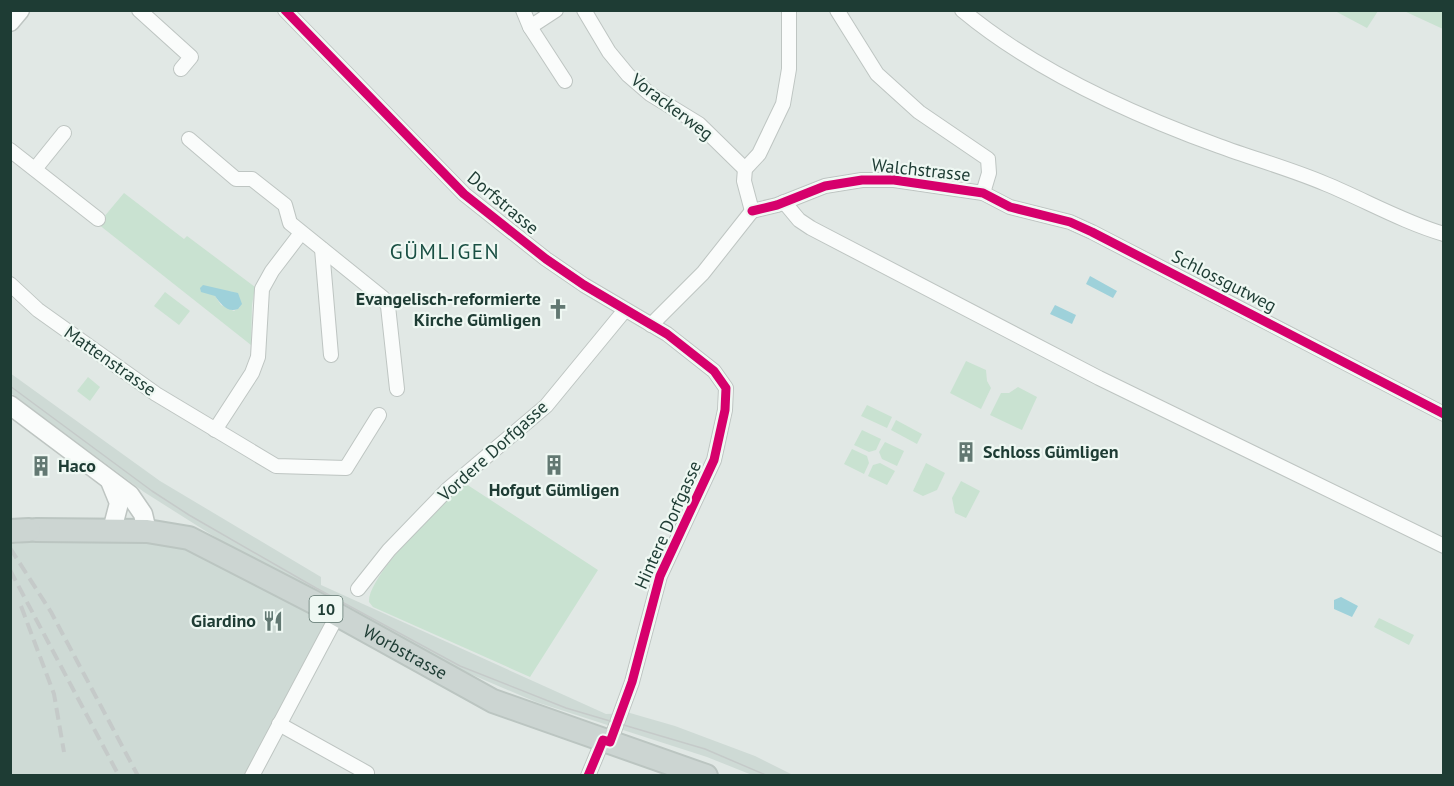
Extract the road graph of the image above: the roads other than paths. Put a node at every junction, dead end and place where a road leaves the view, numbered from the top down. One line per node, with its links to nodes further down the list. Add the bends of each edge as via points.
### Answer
1 (20, 10): 10 (street)
2 (139, 10): 12 (street, via 191,57)
3 (285, 10): 27 (street, Dorfstrasse, via 464,194 546,259)
4 (523, 10): 11 (street)
5 (556, 10): 11 (street)
6 (584, 10): 17 (street, Vorackerweg, via 628,75 650,94 699,124)
7 (789, 10): 17 (street, via 789,69 783,104 759,154)
8 (837, 10): 19 (street, Walchstrasse, via 877,74 920,112 985,155 990,168)
9 (962, 10): 24 (street, via 1048,69 1132,109 1217,146 1325,183)
10 (10, 22)
11 (530, 27): 13 (street)
12 (181, 69)
13 (565, 81)
14 (64, 133): 18 (street)
15 (189, 139): 23 (street, via 236,179 252,179 285,205 290,223)
16 (10, 150): 18 (street)
17 (745, 169): 21 (street)
18 (35, 170): 22 (street)
19 (983, 193): 20 (street, Walchstrasse, via 894,180 862,180 814,189); 33 (street, Schlossgutweg, via 1010,207 1070,222 1092,232)
20 (784, 202): 21 (street, Walchstrasse); 40 (street, via 811,228 1068,362)
21 (752, 211): 28 (street, via 703,273)
22 (98, 219)
23 (301, 233): 25 (street); 35 (street, via 262,289 258,357)
24 (1443, 234)
25 (321, 249): 29 (street); 31 (street, via 388,306)
26 (10, 284): 35 (street, Mattenstrasse, via 38,310 113,364)
27 (625, 310): 28 (street, Dorfstrasse); 41 (street, Vordere Dorfgasse, via 546,406 448,489 389,550)
28 (651, 325): 30 (street, Dorfstrasse, via 714,371)
29 (331, 355)
30 (726, 388): 44 (street, Hintere Dorfgasse, via 714,460 660,576 632,682)
31 (397, 389)
32 (10, 405): 36 (street)
33 (1443, 414)
34 (379, 415): 35 (street, Mattenstrasse, via 346,468 276,466)
35 (215, 430)
36 (110, 481): 37 (street, via 119,503); 39 (street, via 134,500)
37 (112, 530): 38 (main road, Worbstrasse / 10); 39 (main road, Worbstrasse / 10)
38 (25, 531)
39 (147, 531): 42 (main road, Worbstrasse / 10, via 176,534 206,545)
40 (1443, 546)
41 (358, 589)
42 (337, 616): 43 (street); 44 (main road, Worbstrasse / 10, via 493,701)
43 (279, 724): 45 (street); 46 (street)
44 (607, 741): 47 (street, Hintere Dorfgasse); 48 (main road, Worbstrasse / 10)
45 (367, 773)
46 (252, 776)
47 (588, 776)
48 (706, 776)

